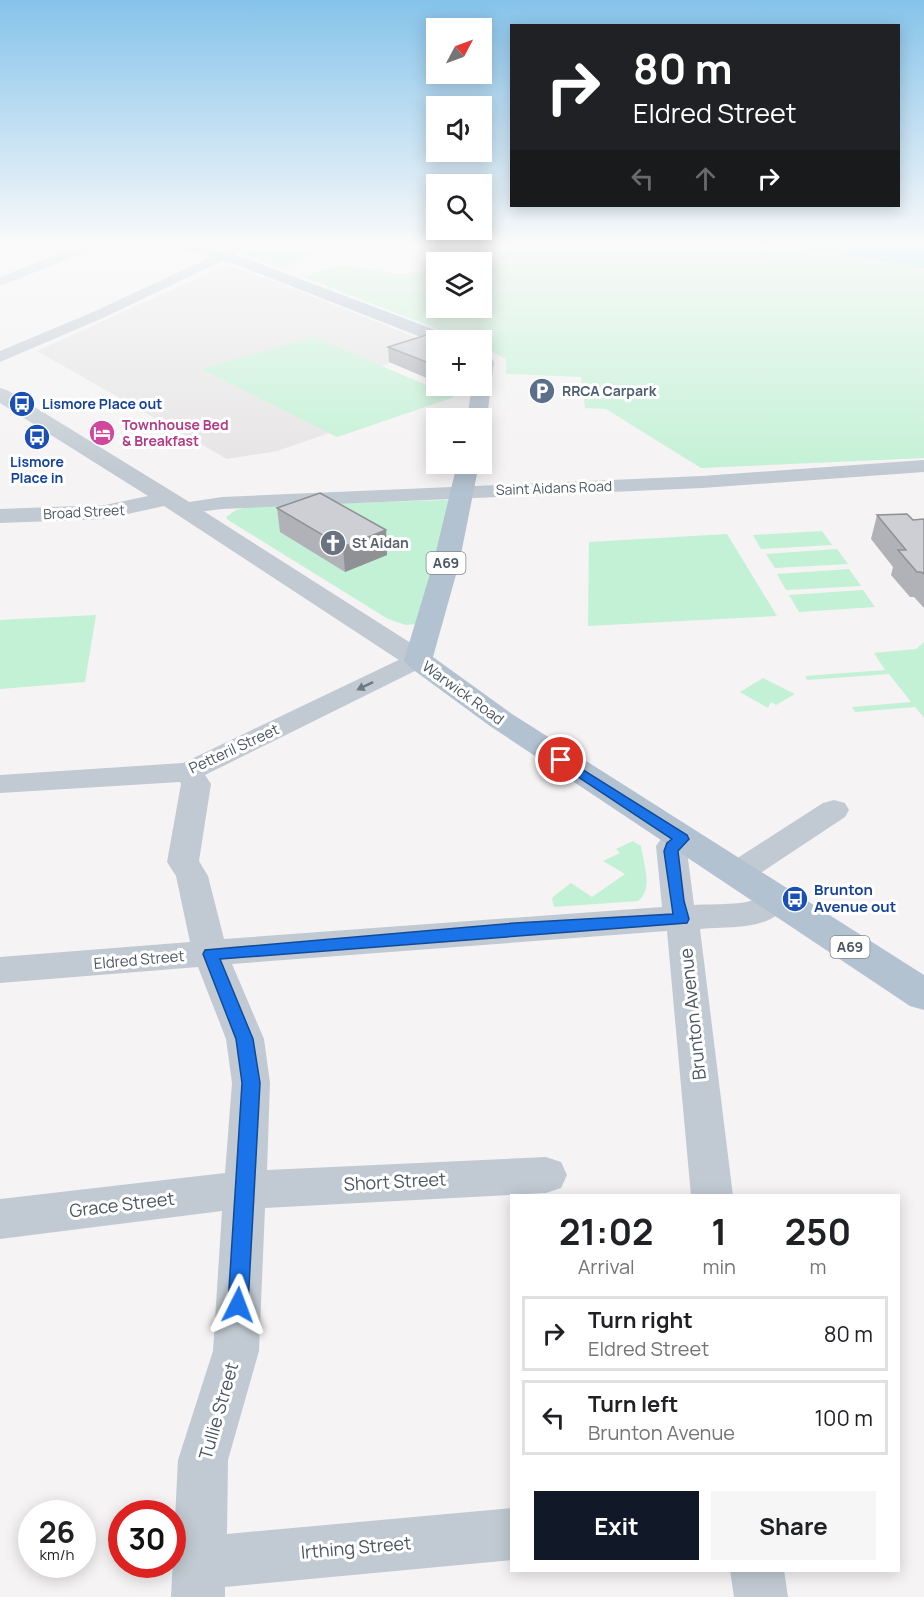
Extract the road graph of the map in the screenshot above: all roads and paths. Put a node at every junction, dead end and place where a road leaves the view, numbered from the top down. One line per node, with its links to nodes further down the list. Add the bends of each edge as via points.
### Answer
1 (85, 321): 4 (street)
2 (394, 321): 3 (main road)
3 (426, 333)
4 (0, 357)
5 (0, 394): 9 (street, Warwick Road)
6 (924, 466): 8 (street, Saint Aidans Road, via 702,482)
7 (466, 474): 8 (main road, A69)
8 (463, 492): 9 (street, Saint Aidans Road); 11 (main road, A69)
9 (175, 503): 10 (street, Broad Street, via 119,511); 11 (street, Warwick Road)
10 (0, 516)
11 (418, 660): 12 (street, Petteril Street, one-way to 12); 15 (main road, Warwick Road / A69, via 501,720)
12 (188, 772): 13 (street, Petteril Street); 19 (street, Tullie Street, via 196,784 183,862 192,876)
13 (0, 784)
14 (834, 810): 16 (street)
15 (682, 839): 16 (main road, Warwick Road / A69); 18 (street, Brunton Avenue, via 671,851)
16 (736, 874): 17 (main road, Warwick Road / A69)
17 (775, 899): 18 (street, Eldred Street, via 762,911); 21 (main road, Warwick Road / A69)
18 (682, 919): 19 (street, Eldred Street); 24 (street, Brunton Avenue)
19 (210, 954): 20 (street, Eldred Street); 23 (street, Tullie Street, via 245,1039 249,1061 251,1083)
20 (0, 970)
21 (924, 995)
22 (546, 1175): 23 (street, Short Street)
23 (243, 1190): 25 (street, Grace Street); 28 (street, Tullie Street, via 236,1351 203,1460)
24 (712, 1194)
25 (0, 1220)
26 (510, 1534): 28 (street, Irthing Street)
27 (757, 1572): 29 (street)
28 (200, 1580)
29 (760, 1597)

